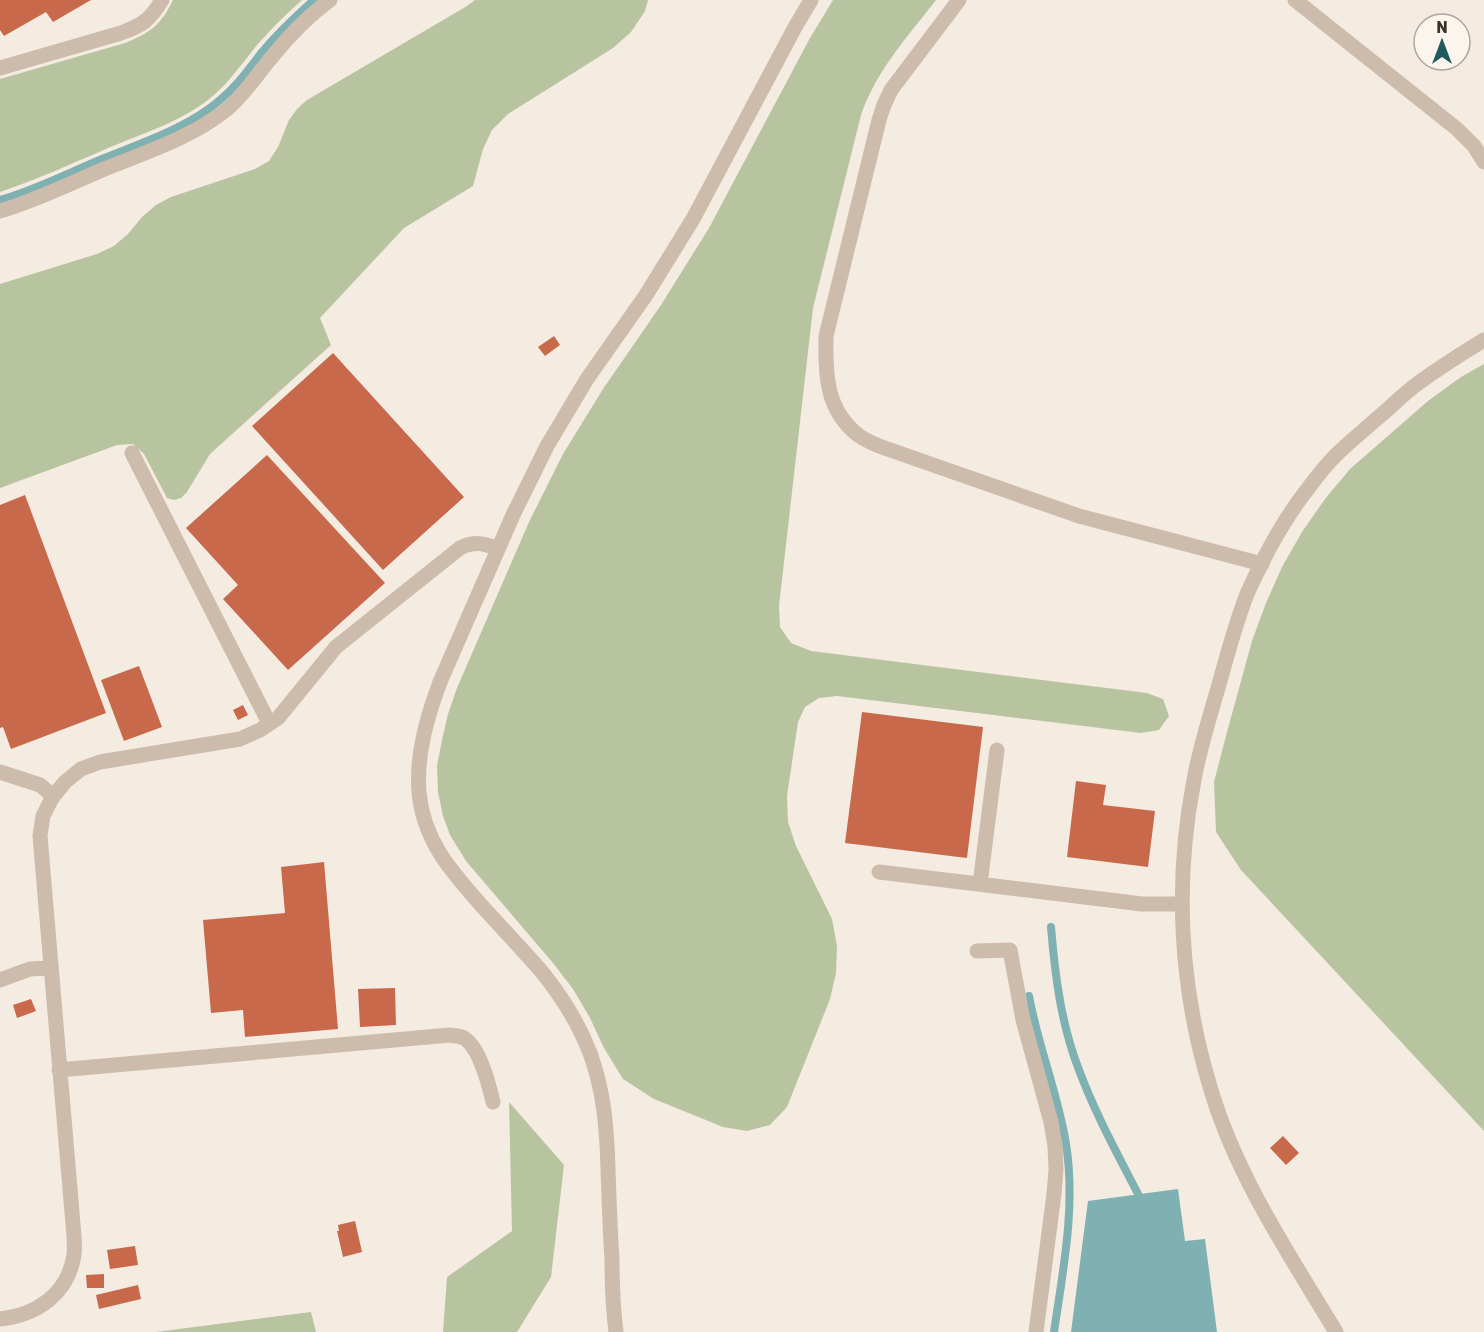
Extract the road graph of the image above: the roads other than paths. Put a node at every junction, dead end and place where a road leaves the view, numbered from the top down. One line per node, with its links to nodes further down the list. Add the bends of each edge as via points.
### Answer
1 (162, 0): 6 (street, via 153,15 139,26)
2 (330, 0): 8 (street, via 297,29 241,95 201,127)
3 (811, 0): 11 (street, via 693,219 561,420)
4 (959, 0): 12 (street, via 891,90 879,120 826,336 825,360 834,405 860,437 879,446 1079,516)
5 (1294, 0): 7 (street, via 1457,129)
6 (0, 68)
7 (1484, 162)
8 (0, 211)
9 (1484, 340): 12 (street, via 1415,386 1336,455 1285,521)
10 (132, 453): 13 (street)
11 (498, 549): 13 (street, via 478,543 460,548 336,647 278,718); 26 (street, via 430,708 419,765 419,793 425,821 451,872 542,972 578,1024 590,1053 606,1114)
12 (1262, 564): 19 (street, via 1233,634 1194,778 1186,830)
13 (269, 723): 16 (street, via 240,739 100,762 81,770)
14 (997, 750): 18 (street)
15 (0, 772): 16 (street, via 39,785)
16 (53, 796): 21 (street, via 39,836)
17 (879, 872): 18 (street)
18 (980, 884): 19 (street, via 1142,904)
19 (1182, 904): 28 (street, via 1188,988 1211,1091 1251,1189)
20 (977, 951): 27 (street, via 1010,950 1055,1146 1054,1194)
21 (50, 968): 22 (street, via 30,969); 23 (street)
22 (0, 980)
23 (59, 1070): 24 (street, via 450,1035 471,1044 485,1071); 25 (street, via 74,1256 58,1292 43,1305)
24 (493, 1102)
25 (0, 1319)
26 (616, 1332)
27 (1036, 1332)
28 (1336, 1332)

